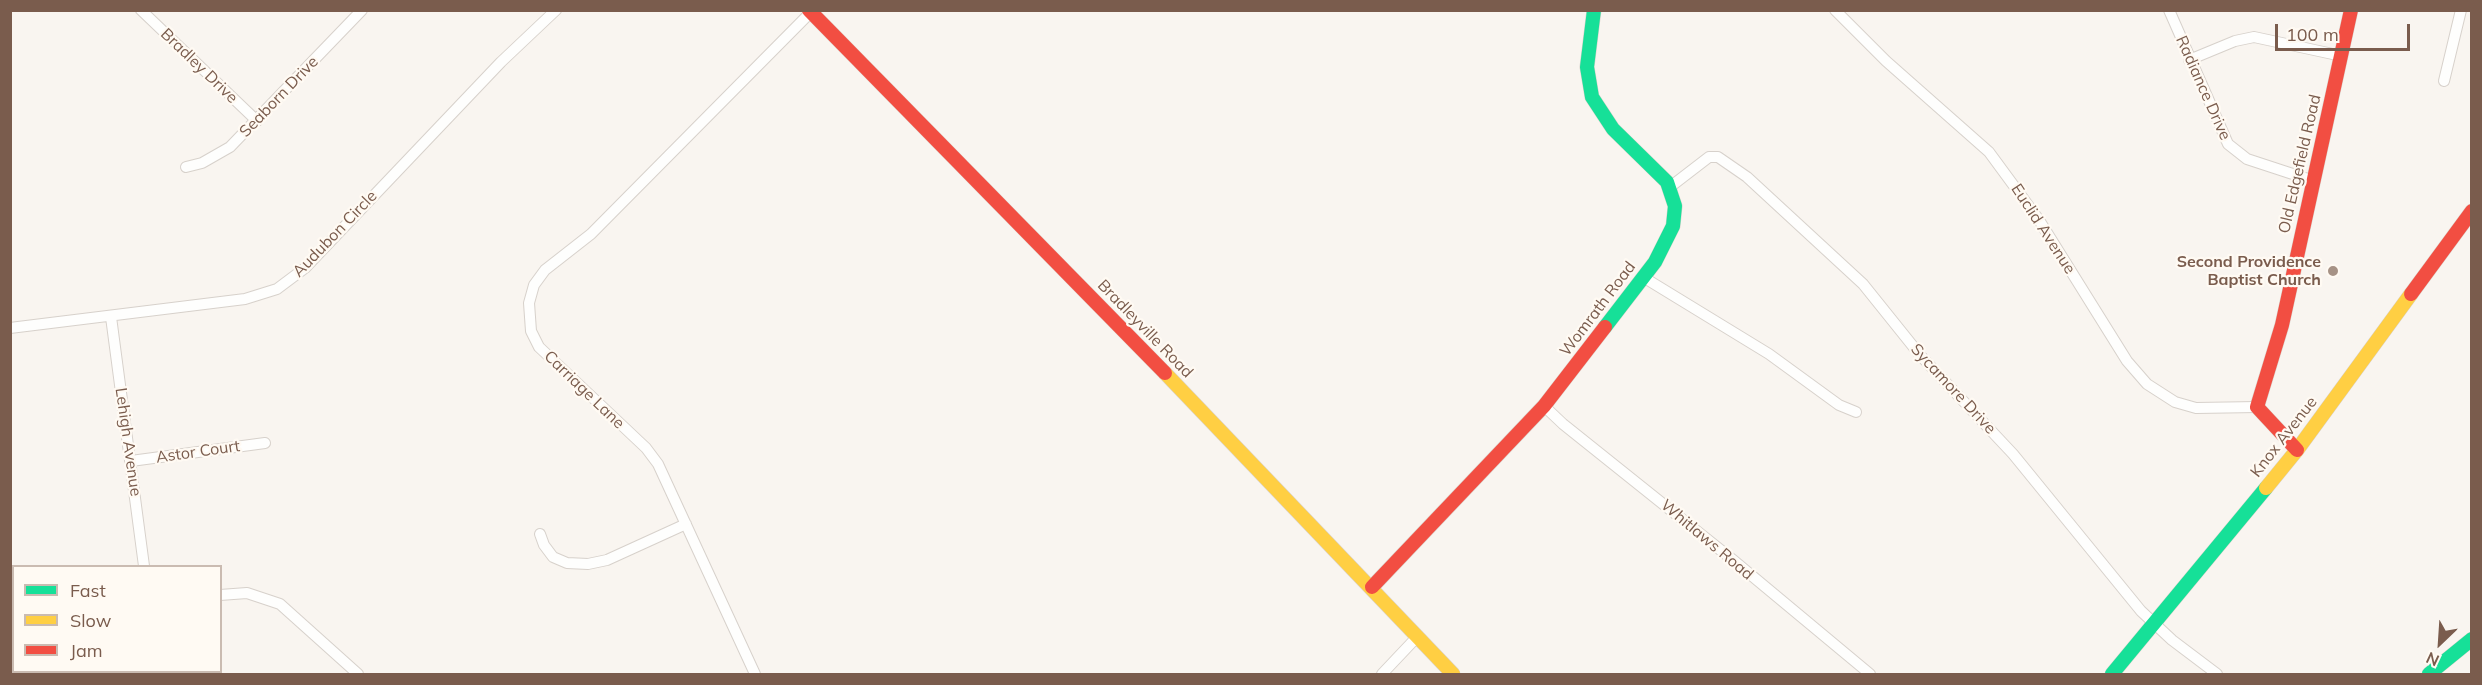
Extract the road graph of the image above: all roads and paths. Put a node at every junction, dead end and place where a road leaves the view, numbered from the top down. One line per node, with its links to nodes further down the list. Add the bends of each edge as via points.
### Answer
1 (141, 10): 13 (street, Bradley Drive)
2 (362, 10): 13 (street, Seaborn Drive)
3 (556, 10): 19 (street, Audubon Circle, via 287,283 244,299)
4 (1594, 10): 16 (street, via 1587,67 1592,97 1613,129 1662,175)
5 (1836, 10): 22 (street, Euclid Avenue, via 1886,61 1989,152 2039,220 2127,361 2147,384 2173,401 2196,408)
6 (2169, 10): 11 (street, Radiance Drive)
7 (2351, 10): 10 (street, Old Edgefield Road)
8 (2460, 10): 12 (street)
9 (810, 11): 27 (street, Carriage Lane, via 599,226 545,270 531,294 529,322 539,347 652,456); 30 (street, Bradleyville Road)
10 (2342, 56): 11 (street, via 2254,37 2235,40); 15 (street, Old Edgefield Road)
11 (2189, 60): 15 (street, Radiance Drive, via 2223,137 2233,150 2247,159)
12 (2444, 81)
13 (257, 121): 14 (street, Seaborn Drive, via 216,157)
14 (186, 167)
15 (2314, 181): 22 (street, Old Edgefield Road, via 2282,325)
16 (1670, 188): 18 (street, Womrath Road, via 1675,206 1673,226 1663,249); 32 (street, Sycamore Drive, via 1705,158 1718,157 1748,177 1863,284 1920,355 2013,454 2141,611)
17 (2472, 211): 25 (street, Knox Avenue)
18 (1643, 277): 21 (street, Womrath Road); 23 (street, via 1733,330 1839,405)
19 (111, 317): 20 (street, Audubon Circle); 26 (street, Lehigh Avenue)
20 (10, 328)
21 (1544, 406): 30 (street, Womrath Road); 39 (street, Whitlaws Road)
22 (2257, 406): 25 (street)
23 (1856, 412)
24 (265, 443): 26 (street, Astor Court)
25 (2297, 450): 32 (street, Knox Avenue)
26 (130, 461): 29 (street, Lehigh Avenue)
27 (686, 524): 28 (street, via 607,560 588,564 567,563 553,557); 36 (street, Carriage Lane)
28 (540, 534)
29 (144, 565)
30 (1372, 587): 33 (street, Bradleyville Road)
31 (222, 595): 35 (street, via 247,593 280,603)
32 (2156, 623): 40 (street, Knox Avenue); 41 (street, Sycamore Drive)
33 (1417, 637): 37 (street); 38 (street, Bradleyville Road)
34 (2472, 639): 42 (street)
35 (358, 675)
36 (755, 675)
37 (1382, 675)
38 (1453, 675)
39 (1870, 675)
40 (2112, 675)
41 (2217, 675)
42 (2429, 675)

